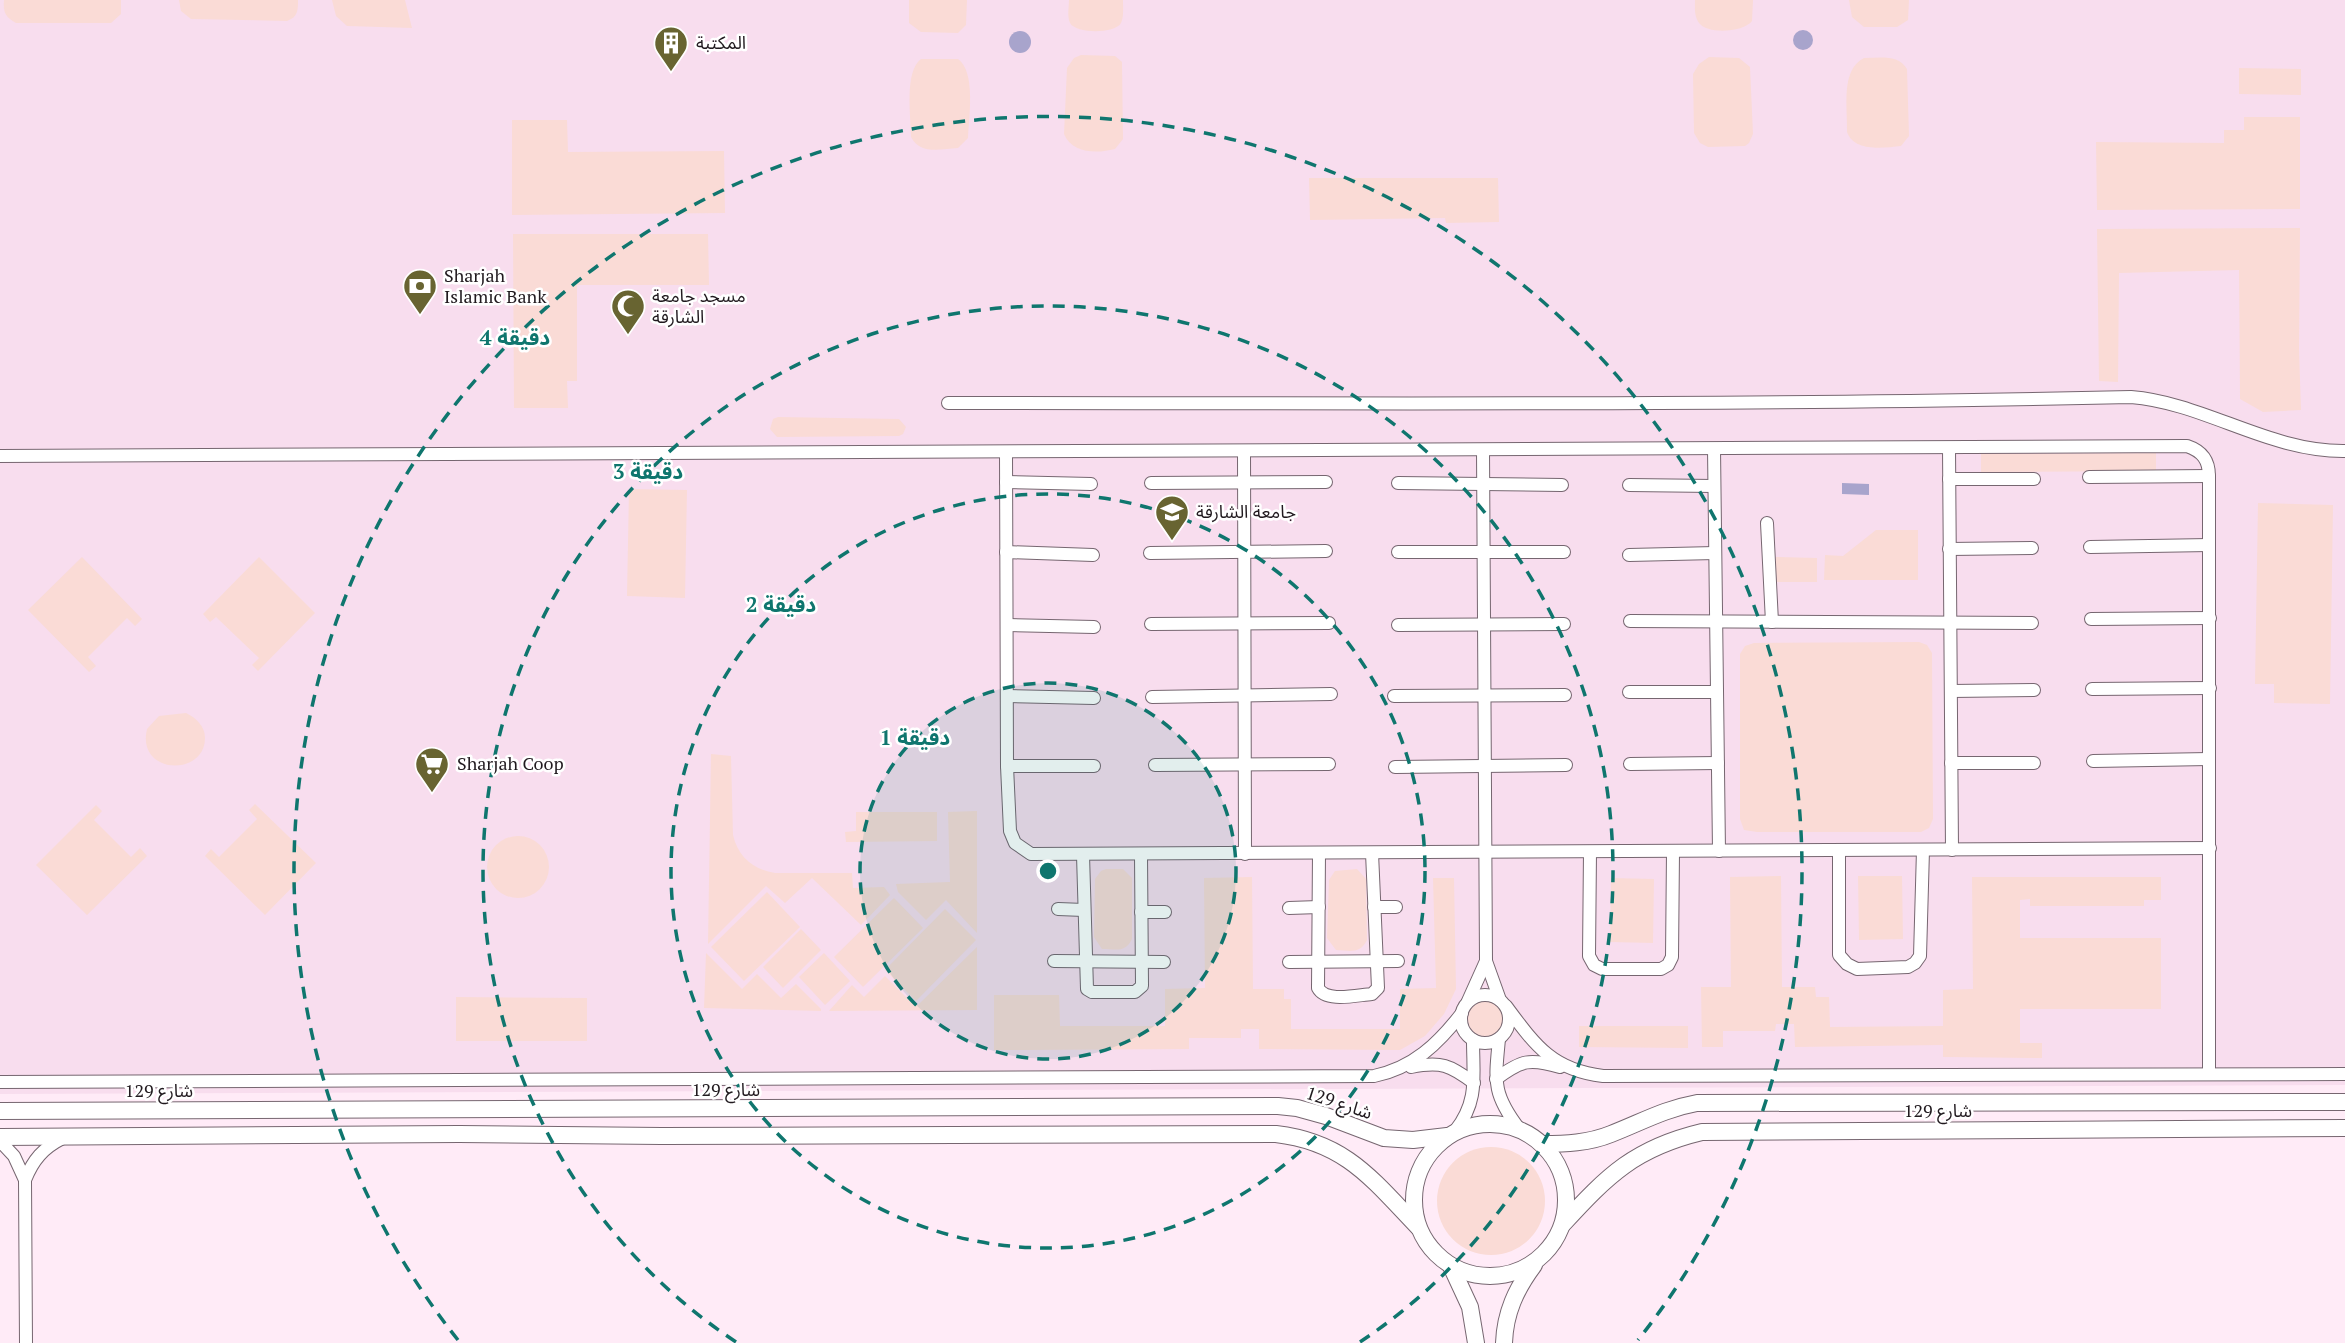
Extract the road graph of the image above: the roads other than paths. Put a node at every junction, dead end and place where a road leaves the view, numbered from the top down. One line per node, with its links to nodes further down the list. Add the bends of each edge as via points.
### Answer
1 (948, 403): 6 (street, via 1412,405 2131,397 2192,409 2283,443)
2 (1948, 447): 3 (street); 9 (street, via 2187,446 2206,460); 12 (street)
3 (1714, 449): 4 (street); 22 (street)
4 (1483, 450): 5 (street); 19 (street)
5 (1244, 451): 7 (street); 14 (street)
6 (2345, 451)
7 (1006, 452): 8 (street); 13 (street)
8 (0, 456)
9 (2209, 476): 10 (street); 24 (street)
10 (2089, 477)
11 (2034, 479): 12 (street)
12 (1949, 480): 27 (street)
13 (1006, 482): 17 (street); 29 (street)
14 (1245, 482): 15 (street); 16 (street); 30 (street)
15 (1326, 482)
16 (1151, 483)
17 (1091, 484)
18 (1398, 484): 19 (street)
19 (1483, 484): 20 (street); 32 (street)
20 (1562, 485)
21 (1629, 485): 22 (street)
22 (1714, 486): 35 (street)
23 (1767, 523): 42 (street)
24 (2209, 545): 25 (street); 38 (street)
25 (2090, 547)
26 (2032, 548): 27 (street)
27 (1949, 549): 44 (street)
28 (1326, 551): 30 (street)
29 (1006, 552): 36 (street); 50 (street)
30 (1245, 552): 34 (street); 47 (street)
31 (1398, 552): 32 (street)
32 (1483, 552): 33 (street); 48 (street)
33 (1564, 552)
34 (1150, 553)
35 (1715, 553): 37 (street); 41 (street)
36 (1093, 555)
37 (1629, 555)
38 (2210, 618): 39 (street); 53 (street)
39 (2091, 619)
40 (1630, 621): 41 (street)
41 (1716, 622): 42 (street); 58 (street)
42 (1772, 622): 44 (street)
43 (1329, 623): 47 (street)
44 (1950, 623): 45 (street); 56 (street)
45 (2032, 623)
46 (1151, 624): 47 (street)
47 (1245, 624): 60 (street)
48 (1484, 624): 49 (street); 51 (street); 62 (street)
49 (1564, 624)
50 (1007, 625): 52 (street); 64 (street)
51 (1398, 625)
52 (1094, 627)
53 (2210, 688): 54 (street); 67 (street)
54 (2092, 689)
55 (2035, 690): 56 (street)
56 (1951, 691): 70 (street)
57 (1629, 692): 58 (street)
58 (1717, 692): 69 (street)
59 (1331, 694): 60 (street)
60 (1245, 695): 65 (street); 72 (street)
61 (1394, 695): 62 (street)
62 (1484, 695): 63 (street); 79 (street)
63 (1565, 695)
64 (1007, 696): 66 (street); 77 (street)
65 (1152, 696)
66 (1094, 698)
67 (2209, 759): 68 (street); 81 (street)
68 (2093, 761)
69 (1718, 763): 74 (street); 85 (street)
70 (1951, 763): 71 (street); 84 (street)
71 (2034, 763)
72 (1245, 764): 73 (street); 75 (street); 91 (street)
73 (1329, 764)
74 (1630, 764)
75 (1155, 765)
76 (1566, 765): 79 (street)
77 (1007, 766): 78 (street); 92 (street, via 1010,831 1016,843 1031,854)
78 (1094, 766)
79 (1485, 766): 80 (street); 90 (street)
80 (1395, 767)
81 (2210, 848): 84 (street); 120 (street)
82 (1839, 850): 83 (street); 83 (street, via 1839,954 1857,969 1908,967 1920,956); 85 (street)
83 (1923, 850): 84 (street)
84 (1952, 850)
85 (1719, 851): 87 (street)
86 (1590, 852): 87 (street); 87 (street, via 1589,956 1602,969 1661,969 1668,965 1672,957); 90 (street)
87 (1673, 852)
88 (1319, 853): 89 (street); 91 (street); 94 (street)
89 (1371, 853): 90 (street); 95 (street)
90 (1485, 853): 106 (street)
91 (1245, 854): 93 (street)
92 (1083, 855): 93 (street); 99 (street)
93 (1141, 855): 100 (street)
94 (1319, 907): 97 (street); 110 (street)
95 (1374, 907): 96 (street); 104 (street)
96 (1396, 907)
97 (1289, 908)
98 (1058, 909): 99 (street)
99 (1084, 910): 103 (street)
100 (1141, 912): 101 (street); 107 (street)
101 (1166, 912)
102 (1054, 961): 103 (street)
103 (1086, 961): 107 (street); 107 (street, via 1090,992 1139,990)
104 (1377, 961): 105 (street); 110 (street); 110 (street, via 1376,992 1327,996 1318,988)
105 (1398, 961)
106 (1486, 961): 111 (street); 112 (street)
107 (1142, 962): 108 (street)
108 (1164, 962)
109 (1289, 962): 110 (street)
110 (1318, 962)
111 (1468, 1001): 112 (street, via 1484,994); 113 (street)
112 (1503, 1003): 115 (street, via 1510,1021); 116 (street)
113 (1462, 1013): 114 (street); 117 (street, via 1462,1026)
114 (1443, 1036): 117 (street); 118 (street)
115 (1501, 1037): 116 (street); 117 (street, via 1486,1044); 122 (street)
116 (1530, 1037): 119 (street)
117 (1471, 1038): 124 (street)
118 (1400, 1069): 123 (street, via 1360,1077); 124 (street, via 1441,1064)
119 (1567, 1069): 120 (street, via 1602,1076); 122 (street, via 1530,1061)
120 (2209, 1074): 121 (street)
121 (2345, 1074)
122 (1496, 1079): 128 (street, via 1501,1102)
123 (0, 1082)
124 (1474, 1083): 129 (street, via 1472,1103)
125 (2345, 1102): 132 (street, شارع 129, via 1697,1103 1662,1111 1587,1141)
126 (0, 1111): 129 (street, شارع 129, via 1278,1106 1326,1116 1384,1138 1413,1140)
127 (2345, 1128): 134 (street, شارع 129, via 1702,1132 1664,1142 1630,1160)
128 (1520, 1130): 129 (street, via 1487,1124); 132 (street)
129 (1451, 1134): 135 (street, via 1429,1154 1417,1176 1413,1202)
130 (64, 1138): 131 (street); 133 (street, via 39,1154); 135 (street, via 1276,1134 1315,1141 1337,1152)
131 (0, 1139): 133 (street)
132 (1542, 1144): 134 (street, via 1553,1157 1566,1190)
133 (25, 1180): 138 (street)
134 (1563, 1224): 136 (street)
135 (1418, 1227): 137 (street, via 1436,1255)
136 (1534, 1265): 137 (street, via 1490,1277); 140 (street, via 1513,1299)
137 (1451, 1266): 139 (street, via 1470,1307)
138 (26, 1343)
139 (1476, 1343)
140 (1504, 1343)

